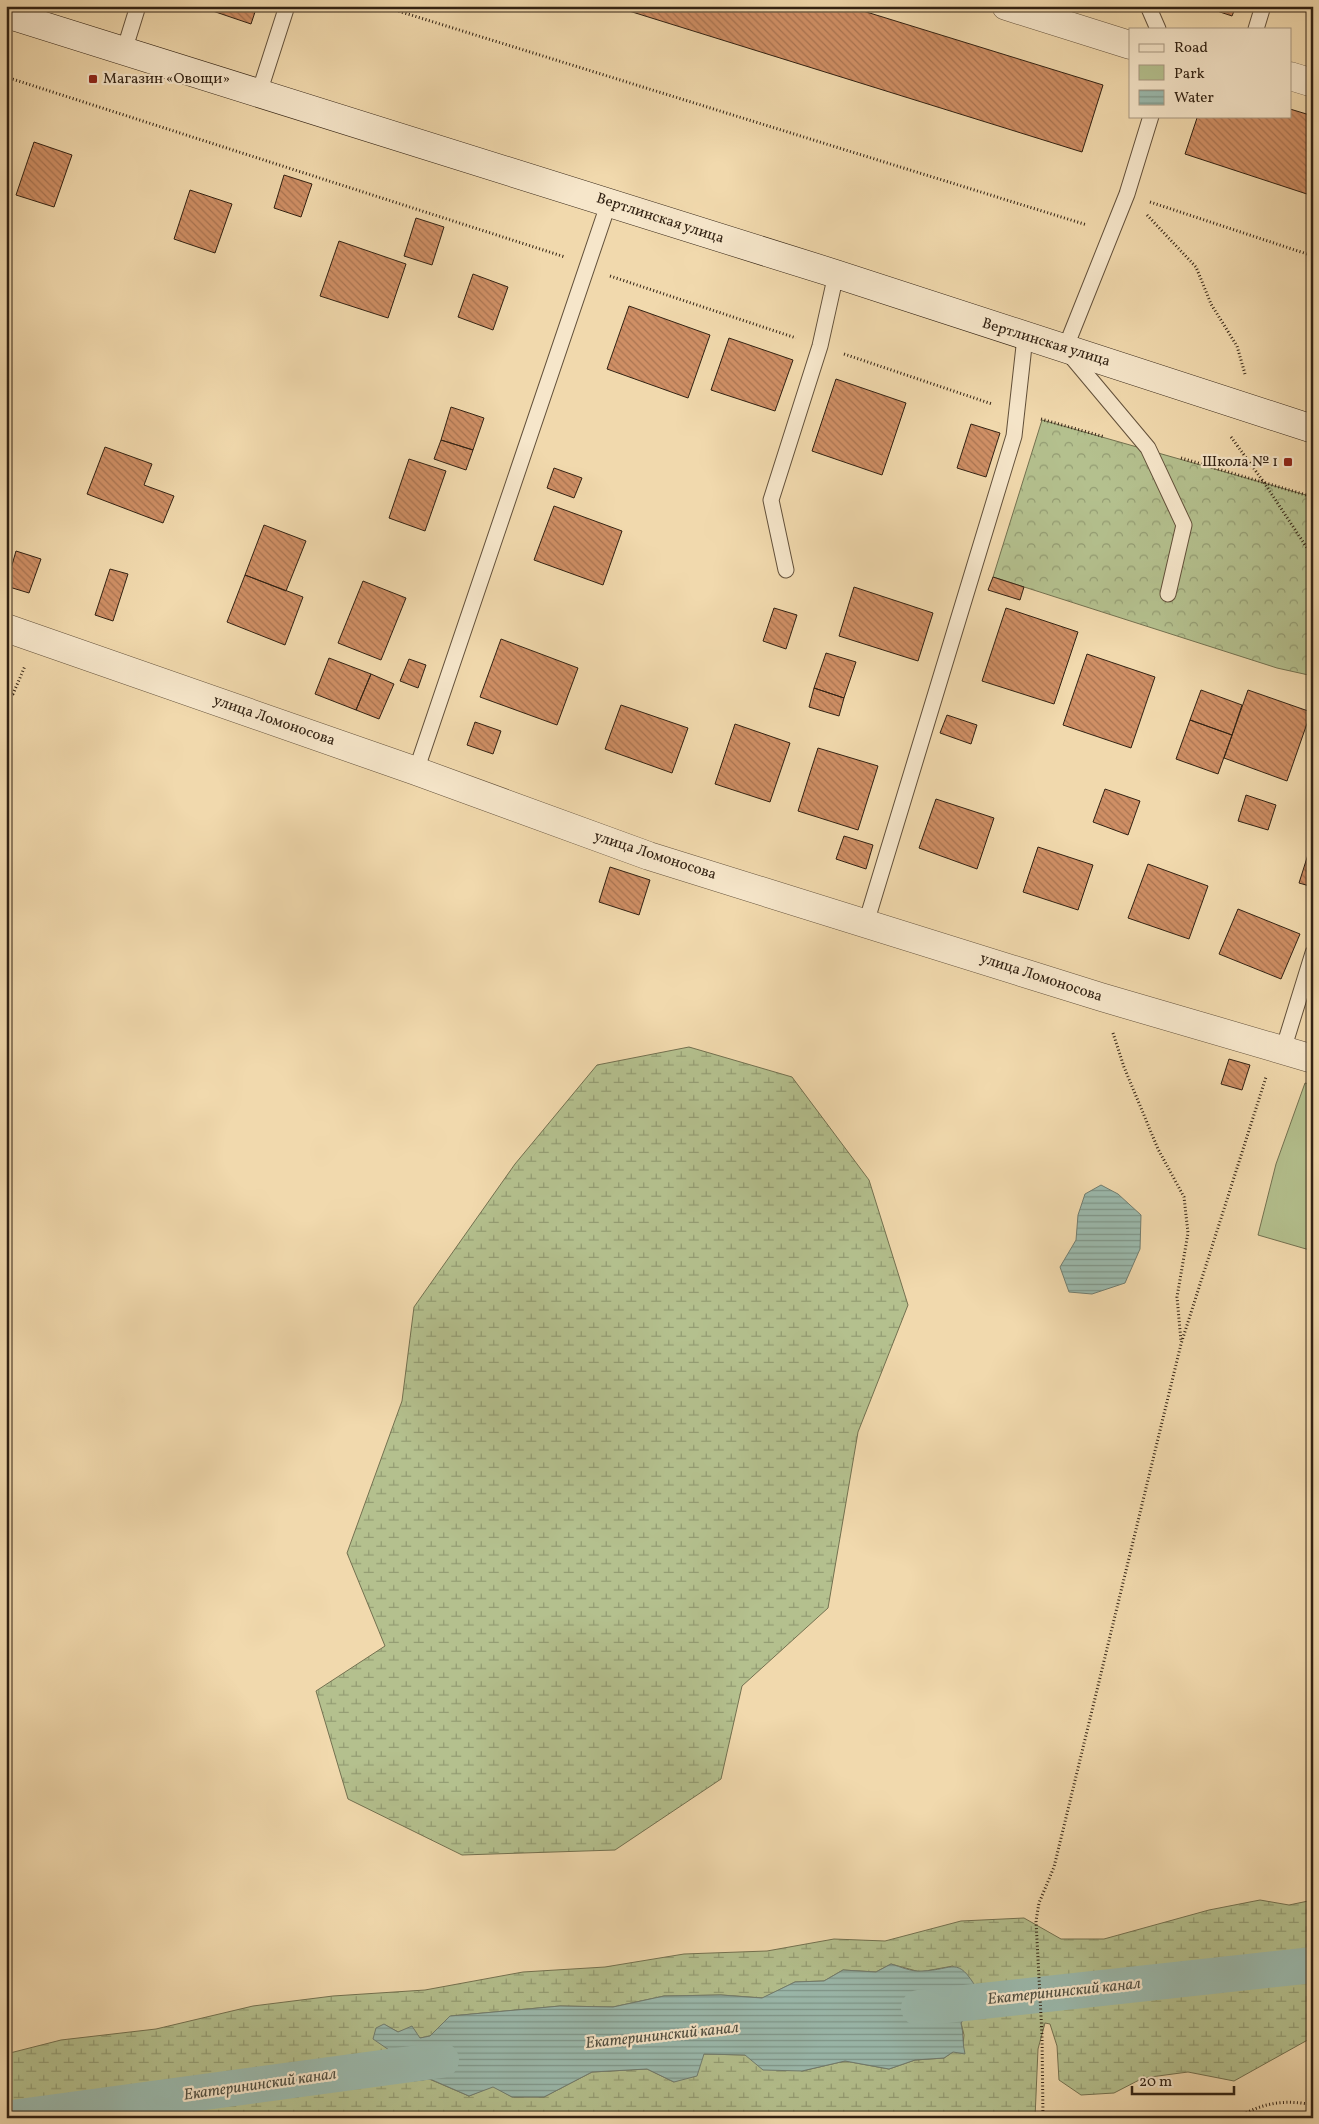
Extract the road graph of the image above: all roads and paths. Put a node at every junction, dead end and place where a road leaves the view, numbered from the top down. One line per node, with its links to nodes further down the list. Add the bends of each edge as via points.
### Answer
1 (138, 6): 11 (lane)
2 (287, 6): 15 (lane)
3 (382, 6): 19 (path)
4 (1006, 6): 10 (street)
5 (1148, 6): 8 (lane)
6 (1263, 6): 9 (lane)
7 (6, 14): 11 (street, Вертлинская улица)
8 (1158, 28)
9 (1256, 28)
10 (1129, 44)
11 (124, 51): 15 (street, Вертлинская улица)
12 (6, 77): 21 (path)
13 (1292, 77): 14 (street)
14 (1313, 83)
15 (259, 93): 18 (street, Вертлинская улица)
16 (1150, 118): 17 (lane)
17 (1127, 194): 19 (lane); 20 (path); 26 (path, via 1196,267 1211,304 1238,346)
18 (609, 202): 21 (lane); 22 (street, Вертлинская улица)
19 (1111, 233): 25 (lane)
20 (1313, 256)
21 (586, 264): 24 (path, via 617,280); 37 (lane)
22 (836, 274): 23 (street, Вертлинская улица); 24 (lane)
23 (1025, 337): 25 (street, Вертлинская улица); 27 (lane)
24 (820, 346): 27 (path); 34 (lane, via 771,500)
25 (1065, 348): 28 (street, Вертлинская улица); 30 (lane)
26 (1246, 378)
27 (1016, 411): 30 (path); 38 (lane, via 1014,436)
28 (1313, 429)
29 (1229, 434): 31 (path)
30 (1148, 448): 31 (path); 35 (lane, via 1184,525)
31 (1263, 481): 32 (path); 33 (path)
32 (1313, 496)
33 (1313, 557)
34 (786, 570)
35 (1168, 594)
36 (6, 628): 37 (street, улица Ломоносова)
37 (416, 771): 38 (street, улица Ломоносова, via 649,856)
38 (866, 923): 40 (street, улица Ломоносова)
39 (1313, 953): 41 (lane)
40 (1101, 997): 41 (street, улица Ломоносова); 43 (path, via 1124,1067 1158,1149 1184,1197 1188,1233 1176,1297)
41 (1283, 1050): 42 (street, улица Ломоносова); 43 (path, via 1267,1073)
42 (1313, 1059)
43 (1181, 1344): 45 (path, via 1054,1867 1039,1903 1036,1921)
44 (1313, 2105): 46 (path, via 1291,2101 1252,2108)
45 (1043, 2118)
46 (1237, 2118)

